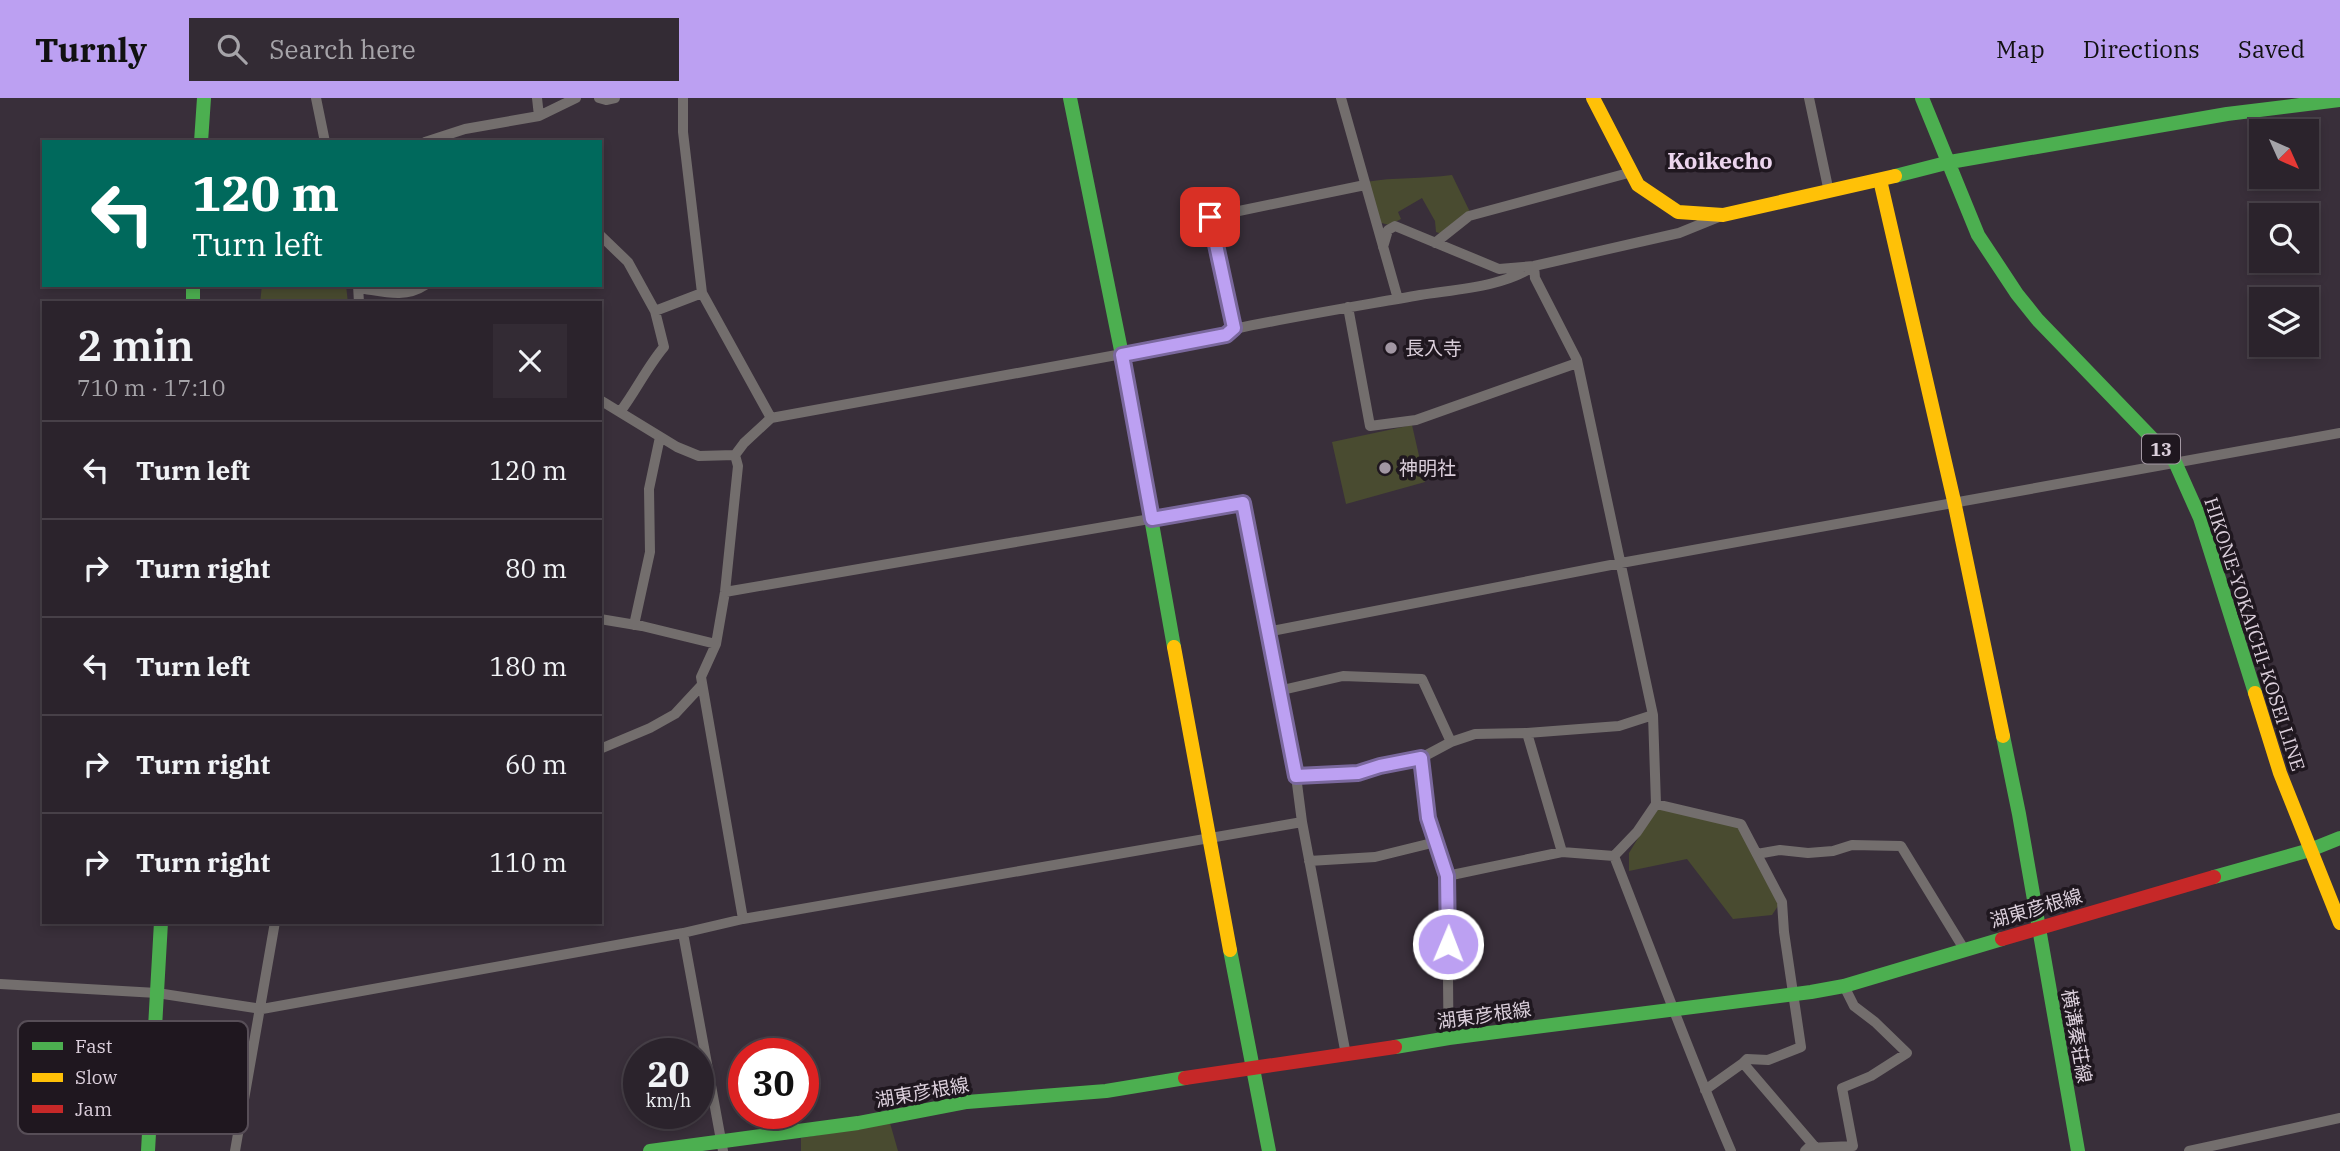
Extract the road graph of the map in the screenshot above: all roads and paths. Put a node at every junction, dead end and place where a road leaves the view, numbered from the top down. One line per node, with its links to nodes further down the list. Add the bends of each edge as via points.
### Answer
1 (204, 98): 16 (main road)
2 (316, 98): 17 (street)
3 (537, 98): 15 (street)
4 (576, 98): 15 (street)
5 (599, 98): 6 (street)
6 (615, 98)
7 (683, 98): 31 (street)
8 (1070, 98): 36 (main road)
9 (1341, 98): 22 (street)
10 (1594, 98): 20 (main road)
11 (1822, 98): 13 (street)
12 (1922, 98): 19 (main road, HIKONE-YOKAICHI-KOSEI LINE / 13)
13 (1809, 99): 23 (street)
14 (2340, 100): 19 (main road, via 2227,114)
15 (540, 116): 18 (street)
16 (201, 140)
17 (325, 140)
18 (431, 140)
19 (1950, 162): 21 (main road); 44 (main road, HIKONE-YOKAICHI-KOSEI LINE / 13, via 1978,235 2017,294)
20 (1633, 172): 24 (main road, via 1638,185 1678,212); 26 (street, via 1469,216)
21 (1880, 180): 23 (main road); 45 (main road, 横溝秦荘線)
22 (1365, 185): 27 (street); 35 (street, via 1210,217)
23 (1829, 192): 24 (main road)
24 (1723, 215): 28 (street, via 1679,233)
25 (602, 237): 34 (street, via 628,262)
26 (1435, 243): 27 (street, via 1395,226 1388,230); 28 (street, via 1499,269)
27 (1383, 247): 32 (street)
28 (1534, 267): 32 (street, via 1519,277); 37 (street, via 1535,278)
29 (358, 287): 30 (street, via 402,295)
30 (422, 287)
31 (702, 293): 34 (street); 40 (street)
32 (1398, 299): 33 (street)
33 (1348, 307): 35 (street); 37 (street, via 1370,426 1416,420)
34 (655, 311): 39 (street, via 664,347)
35 (1234, 328): 36 (street, via 1226,335)
36 (1122, 355): 40 (street); 46 (main road)
37 (1577, 363): 47 (street)
38 (602, 401): 39 (street)
39 (620, 412): 42 (street)
40 (771, 418): 43 (street)
41 (2340, 433): 44 (street)
42 (660, 437): 43 (street, via 699,456); 50 (street, via 649,489 650,552)
43 (735, 455): 48 (street, via 738,466)
44 (2175, 462): 45 (street); 66 (main road, HIKONE-YOKAICHI-KOSEI LINE / 13, via 2200,518 2280,773)
45 (1954, 501): 47 (street); 76 (main road, 横溝秦荘線)
46 (1152, 519): 48 (street); 51 (street, via 1243,503); 63 (main road)
47 (1621, 563): 51 (street); 55 (street)
48 (724, 593): 52 (street)
49 (602, 619): 50 (street)
50 (634, 625): 52 (street)
51 (1267, 632): 54 (street)
52 (716, 644): 53 (street)
53 (701, 686): 58 (street, via 675,714); 72 (street)
54 (1278, 691): 57 (street, via 1343,676 1422,680); 60 (street)
55 (1653, 715): 56 (street, via 1619,726); 61 (street)
56 (1527, 733): 57 (street, via 1475,734); 67 (street)
57 (1451, 743): 59 (street)
58 (602, 748)
59 (1421, 758): 60 (street, via 1358,773); 65 (street, via 1428,818)
60 (1296, 776): 62 (street)
61 (1656, 804): 68 (street, via 1741,824); 69 (street)
62 (1302, 822): 63 (street); 70 (street)
63 (1208, 837): 72 (street); 89 (main road)
64 (2340, 838): 66 (main road, 湖東彦根線)
65 (1436, 842): 70 (street, via 1375,857); 71 (street)
66 (2310, 850): 73 (main road, HIKONE-YOKAICHI-KOSEI LINE / 13); 76 (main road, 湖東彦根線)
67 (1562, 852): 69 (street); 71 (street)
68 (1757, 854): 78 (street, via 1833,851 1852,845 1900,846); 82 (street, via 1783,902)
69 (1614, 856): 84 (street)
70 (1309, 861): 87 (street)
71 (1447, 876): 86 (street)
72 (743, 919): 77 (street)
73 (2340, 923)
74 (161, 924): 81 (main road)
75 (275, 924): 83 (street)
76 (2038, 928): 78 (main road, 湖東彦根線); 98 (main road, 横溝秦荘線)
77 (683, 933): 83 (street); 93 (street)
78 (1964, 949): 80 (main road, 湖東彦根線)
79 (0, 984): 81 (street)
80 (1843, 986): 82 (main road, 湖東彦根線); 94 (street, via 1854,1006 1906,1053 1842,1088 1853,1146)
81 (157, 993): 83 (street); 85 (main road)
82 (1793, 995): 84 (main road, 湖東彦根線); 88 (street, via 1801,1047 1768,1060)
83 (262, 1009): 90 (street)
84 (1673, 1009): 86 (main road, 湖東彦根線); 91 (street)
85 (155, 1021)
86 (1449, 1038): 87 (main road, 湖東彦根線)
87 (1346, 1055): 89 (main road, 湖東彦根線)
88 (1743, 1063): 91 (street); 94 (street)
89 (1251, 1067): 93 (main road, 湖東彦根線, via 1106,1091 967,1102); 96 (main road)
90 (248, 1083)
91 (1705, 1090): 97 (street)
92 (2340, 1118): 99 (street)
93 (722, 1147): 95 (main road, 湖東彦根線)
94 (1810, 1149)
95 (650, 1151)
96 (1269, 1151)
97 (1731, 1151)
98 (2078, 1151)
99 (2189, 1151)

